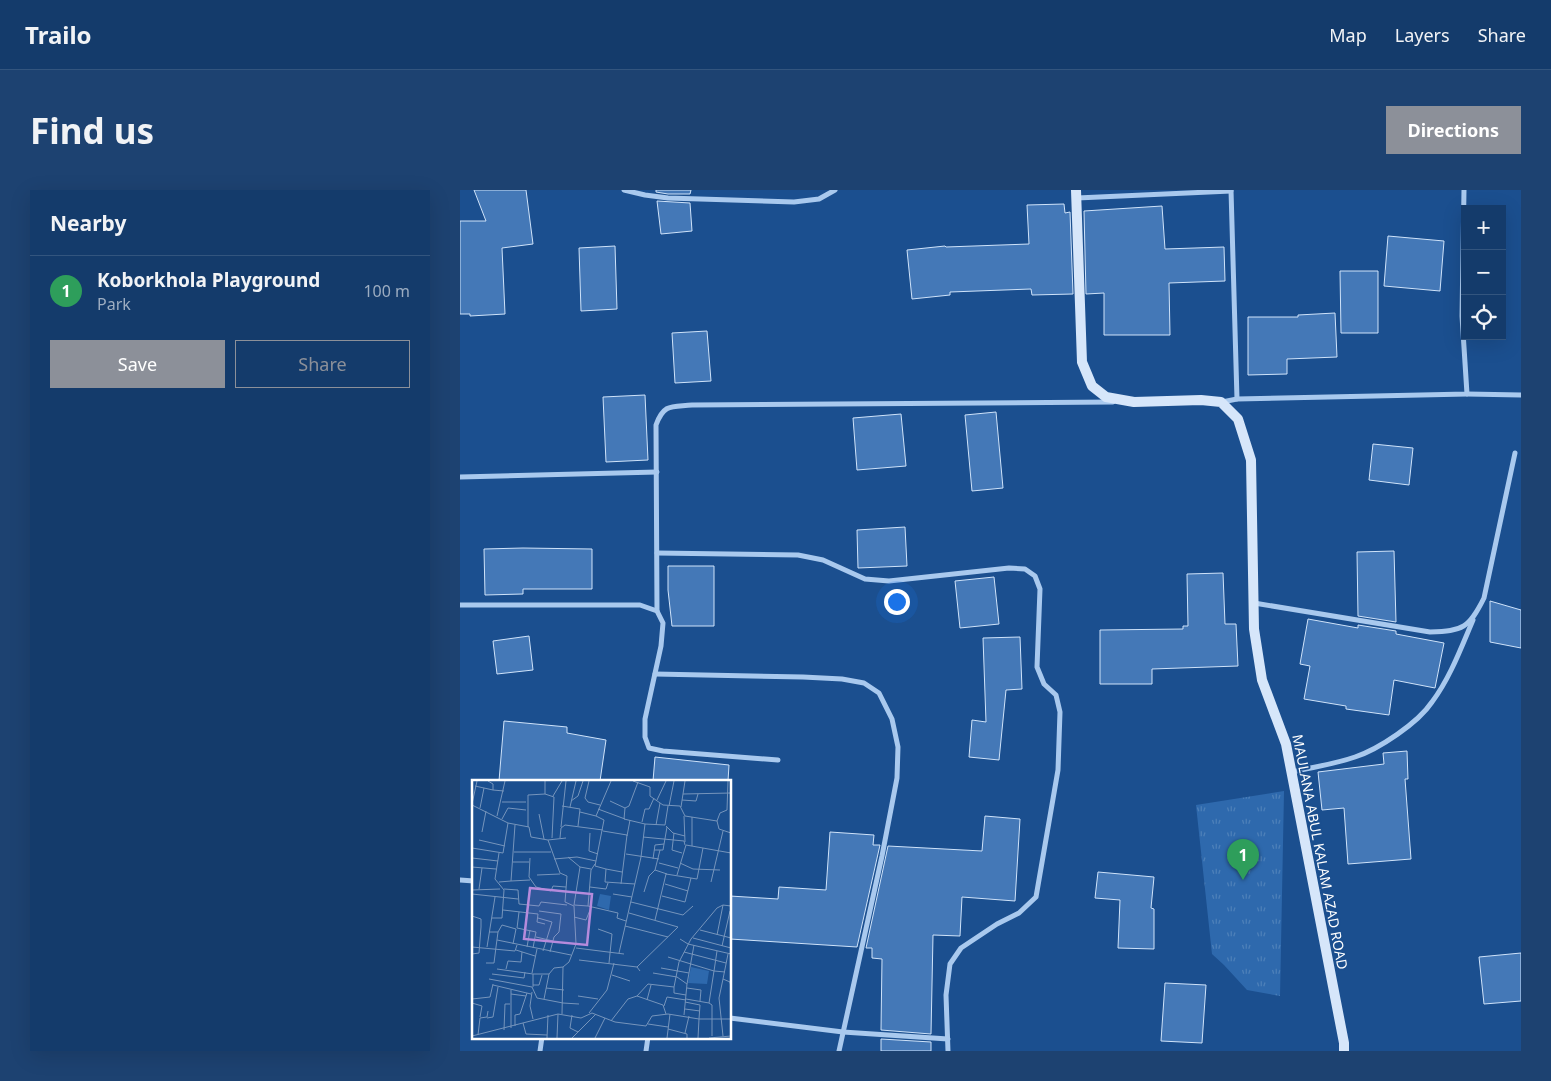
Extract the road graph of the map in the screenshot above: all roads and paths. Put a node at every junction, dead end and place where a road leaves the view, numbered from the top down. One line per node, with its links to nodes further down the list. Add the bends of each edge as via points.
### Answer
1 (624, 190): 2 (street, via 668,198 794,202 819,199)
2 (835, 190)
3 (1464, 190): 6 (street, via 1462,316)
4 (1231, 191): 5 (street); 8 (street)
5 (1076, 194): 9 (street, via 1082,362 1092,386 1106,397)
6 (1467, 394): 7 (street); 8 (street)
7 (1521, 395)
8 (1237, 399): 10 (street)
9 (1134, 402): 10 (street); 12 (street, via 669,407 661,413 656,425)
10 (1221, 402): 15 (street, MAULANA ABUL KALAM AZAD ROAD, via 1238,419 1251,460)
11 (1515, 453): 18 (street, via 1484,598)
12 (657, 472): 13 (street); 14 (street)
13 (460, 476)
14 (657, 553): 17 (street); 26 (street, via 798,555 824,560 865,578 889,581 1009,568 1025,569 1035,576 1040,589 1037,667 1044,684 1056,695 1060,712 1055,794 1036,897 1019,913 961,948 950,964 946,995)
15 (1254, 603): 18 (street, via 1430,632 1449,632 1466,626); 21 (street, MAULANA ABUL KALAM AZAD ROAD, via 1254,629 1262,680 1286,744)
16 (460, 604): 17 (street, via 640,605)
17 (657, 611): 19 (street, via 663,624)
18 (1475, 616): 21 (street, via 1444,684 1431,704 1412,723 1376,748 1354,758)
19 (655, 674): 20 (street, via 645,719 649,748); 23 (street, via 842,679 864,683 879,693 892,719 898,747 897,778)
20 (778, 760)
21 (1292, 772): 31 (street, MAULANA ABUL KALAM AZAD ROAD)
22 (731, 1018): 23 (street)
23 (843, 1032): 26 (street); 29 (street)
24 (542, 1038): 27 (street)
25 (648, 1038): 28 (street)
26 (948, 1039): 30 (street)
27 (540, 1051)
28 (646, 1051)
29 (839, 1051)
30 (948, 1051)
31 (1344, 1051)

